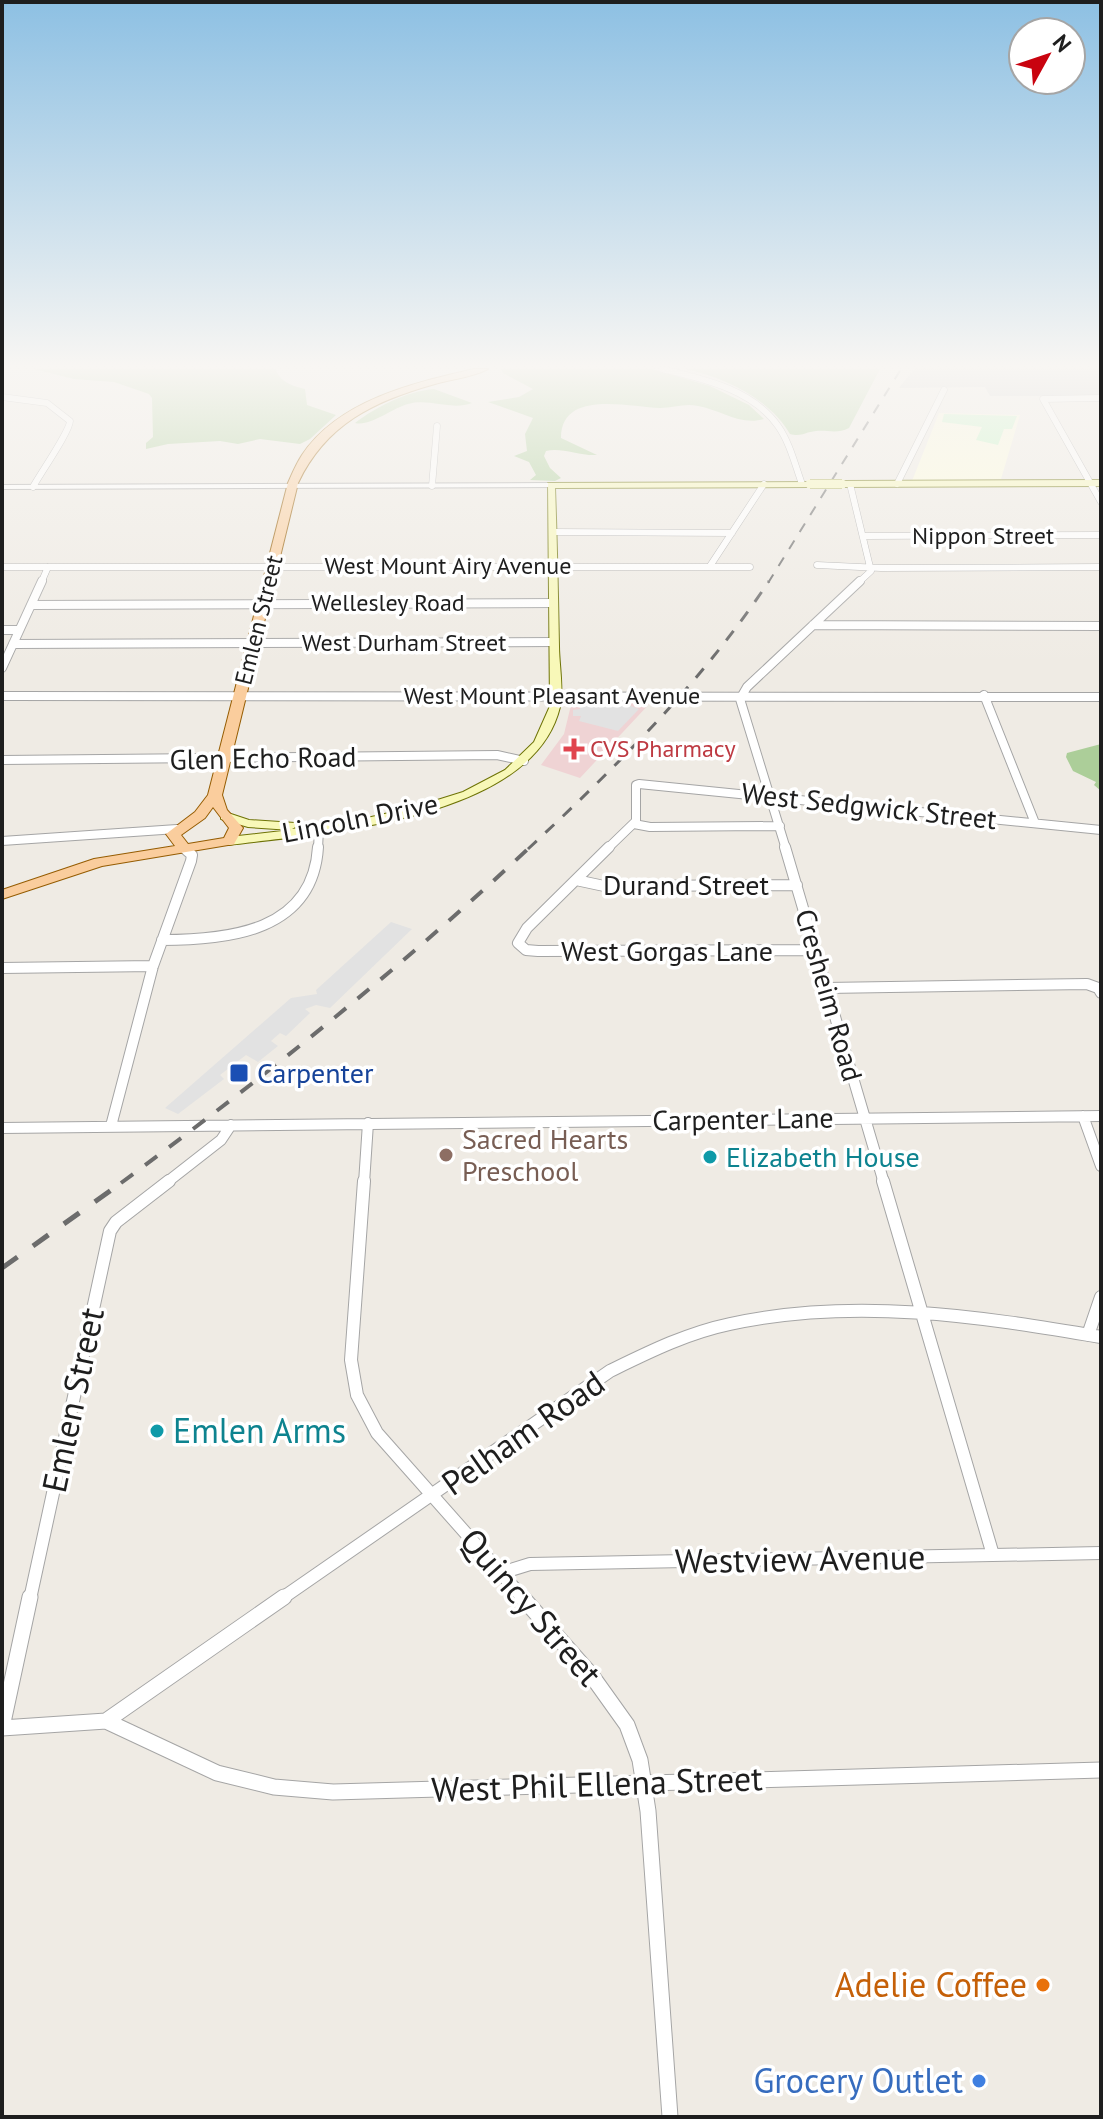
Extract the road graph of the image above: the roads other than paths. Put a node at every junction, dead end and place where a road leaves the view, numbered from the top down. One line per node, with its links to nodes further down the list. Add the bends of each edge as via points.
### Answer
1 (43, 468): 17 (street)
2 (301, 468): 14 (main road, Emlen Street)
3 (434, 468): 15 (street)
4 (798, 468): 10 (street)
5 (905, 468): 12 (street)
6 (1082, 468): 7 (street)
7 (1090, 483): 8 (main road); 12 (main road); 18 (street)
8 (1101, 483)
9 (764, 484): 10 (main road); 13 (main road); 20 (street)
10 (806, 484): 11 (main road, bridge)
11 (846, 484): 12 (main road); 22 (street)
12 (897, 484)
13 (551, 485): 15 (street); 19 (main road, Lincoln Drive)
14 (292, 486): 15 (street); 17 (street); 25 (main road, Emlen Street)
15 (432, 486)
16 (2, 487): 17 (street)
17 (33, 487)
18 (1101, 502)
19 (552, 532): 20 (street); 23 (main road, Lincoln Drive)
20 (732, 533): 26 (street)
21 (1101, 535): 22 (street, Nippon Street)
22 (865, 536): 31 (street)
23 (553, 565): 25 (street, West Mount Airy Avenue); 26 (street, West Mount Airy Avenue); 32 (main road, Lincoln Drive)
24 (817, 565): 31 (street)
25 (272, 566): 28 (street, West Mount Airy Avenue); 33 (main road, Emlen Street)
26 (710, 566): 29 (street, West Mount Airy Avenue)
27 (2, 567): 28 (street, West Mount Airy Avenue)
28 (48, 567): 34 (street)
29 (750, 567)
30 (1101, 567): 31 (street)
31 (873, 568): 35 (street)
32 (553, 603): 33 (street, Wellesley Road); 40 (main road, Lincoln Drive)
33 (263, 604): 34 (street, Wellesley Road); 41 (main road, Emlen Street)
34 (31, 605): 39 (street)
35 (813, 625): 36 (street); 47 (street)
36 (1101, 626)
37 (2, 630): 39 (street)
38 (2, 637): 39 (street)
39 (16, 637): 41 (street, West Durham Street); 42 (street)
40 (554, 642): 41 (street, West Durham Street); 46 (main road, Lincoln Drive)
41 (253, 643): 45 (main road, Emlen Street)
42 (2, 668)
43 (984, 695): 47 (street, West Mount Pleasant Avenue); 48 (street, West Mount Pleasant Avenue); 56 (street)
44 (2, 696): 45 (street, West Mount Pleasant Avenue)
45 (240, 696): 46 (street, West Mount Pleasant Avenue); 49 (main road, Emlen Street)
46 (556, 696): 47 (street, West Mount Pleasant Avenue); 51 (main road, Lincoln Drive, via 549,730)
47 (740, 696): 53 (street, Cresheim Road)
48 (1101, 697)
49 (225, 757): 50 (street, Glen Echo Road); 51 (street, Glen Echo Road, via 497,755); 52 (main road, Emlen Street)
50 (2, 760)
51 (524, 761): 59 (main road, Lincoln Drive, via 453,801)
52 (215, 795): 54 (main road); 55 (main road, Emlen Street)
53 (770, 795): 56 (street, West Sedgwick Street); 57 (street, West Sedgwick Street, via 636,784); 58 (street, Cresheim Road)
54 (225, 816): 55 (main road); 59 (main road, via 248,823); 63 (main road, via 236,828)
55 (192, 821): 60 (main road, Emlen Street)
56 (1035, 823): 61 (street, West Sedgwick Street)
57 (634, 824): 58 (street); 65 (street)
58 (780, 826): 66 (street, Cresheim Road)
59 (319, 828): 63 (main road, Lincoln Drive); 68 (street, via 313,878 289,909 235,934)
60 (177, 829): 62 (street); 64 (main road, via 174,837)
61 (1101, 830)
62 (2, 841)
63 (229, 841): 64 (main road, Lincoln Drive)
64 (184, 848): 67 (main road, Lincoln Drive, via 80,867); 68 (street, via 191,861)
65 (576, 880): 66 (street, Durand Street, via 604,886); 69 (street, West Gorgas Lane, via 527,928 519,946 538,951)
66 (797, 885): 69 (street, Cresheim Road)
67 (2, 895)
68 (162, 940): 70 (street)
69 (815, 950): 72 (street, Cresheim Road)
70 (153, 966): 71 (street); 79 (street)
71 (2, 968)
72 (826, 988): 73 (street); 76 (street, Cresheim Road)
73 (1098, 990)
74 (1083, 1116): 75 (street, Carpenter Lane); 76 (street, Carpenter Lane); 81 (street)
75 (1101, 1116)
76 (865, 1118): 77 (street, Carpenter Lane); 83 (street, Cresheim Road)
77 (368, 1123): 78 (street, Carpenter Lane); 85 (street, Quincy Street, via 351,1372 367,1418)
78 (231, 1125): 79 (street, Carpenter Lane); 90 (street, Emlen Street, via 221,1140 110,1231)
79 (111, 1126): 80 (street, Carpenter Lane)
80 (2, 1128)
81 (1101, 1166)
82 (1101, 1297): 84 (street)
83 (921, 1311): 84 (street, Pelham Road); 85 (street, Pelham Road, via 761,1316 677,1338 610,1371); 87 (street, Cresheim Road)
84 (1094, 1336)
85 (433, 1495): 88 (street, Quincy Street); 89 (street, Pelham Road)
86 (1101, 1553): 87 (street, Westview Avenue)
87 (993, 1555): 88 (street, Westview Avenue, via 530,1564)
88 (501, 1573): 92 (street, Quincy Street, via 617,1708 635,1743)
89 (106, 1721): 90 (street); 92 (street, West Phil Ellena Street, via 217,1773 302,1790)
90 (2, 1727)
91 (1101, 1770): 92 (street, West Phil Ellena Street)
92 (644, 1783): 93 (street, Quincy Street)
93 (670, 2117)

